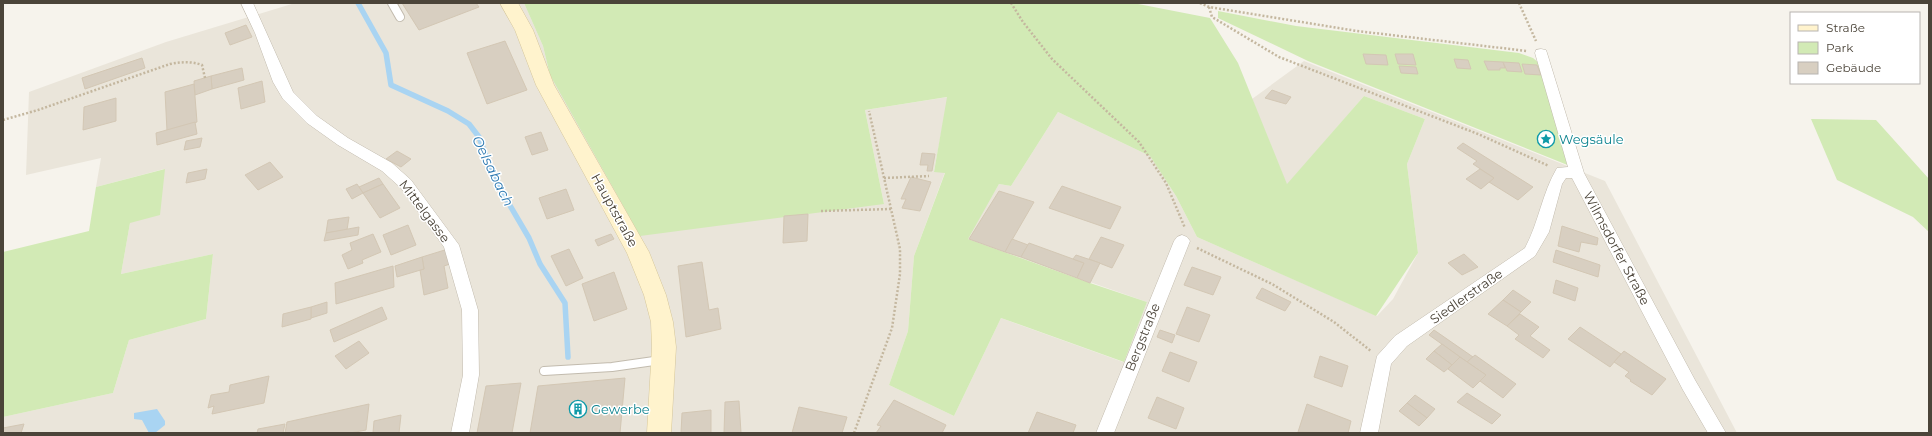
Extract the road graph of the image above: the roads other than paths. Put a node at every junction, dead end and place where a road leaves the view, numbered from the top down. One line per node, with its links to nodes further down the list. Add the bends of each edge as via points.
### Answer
1 (247, 3): 10 (street, Mittelgasse, via 259,24 280,83 289,97 326,131 396,174 428,212 451,245 470,310 471,374)
2 (392, 3): 4 (lane)
3 (509, 3): 8 (main road, Hauptstraße, via 524,30 551,105 641,259 662,322)
4 (400, 17)
5 (1541, 53): 6 (street, Wilmsdorfer Straße)
6 (1570, 173): 13 (street, Siedlerstraße, via 1555,184 1541,232 1530,252 1401,341 1383,361); 14 (street, Wilmsdorfer Straße)
7 (1182, 241): 12 (street, Bergstraße)
8 (663, 360): 9 (lane, via 612,367); 11 (main road, Hauptstraße)
9 (544, 371)
10 (460, 433)
11 (659, 433)
12 (1105, 433)
13 (1369, 433)
14 (1717, 433)

